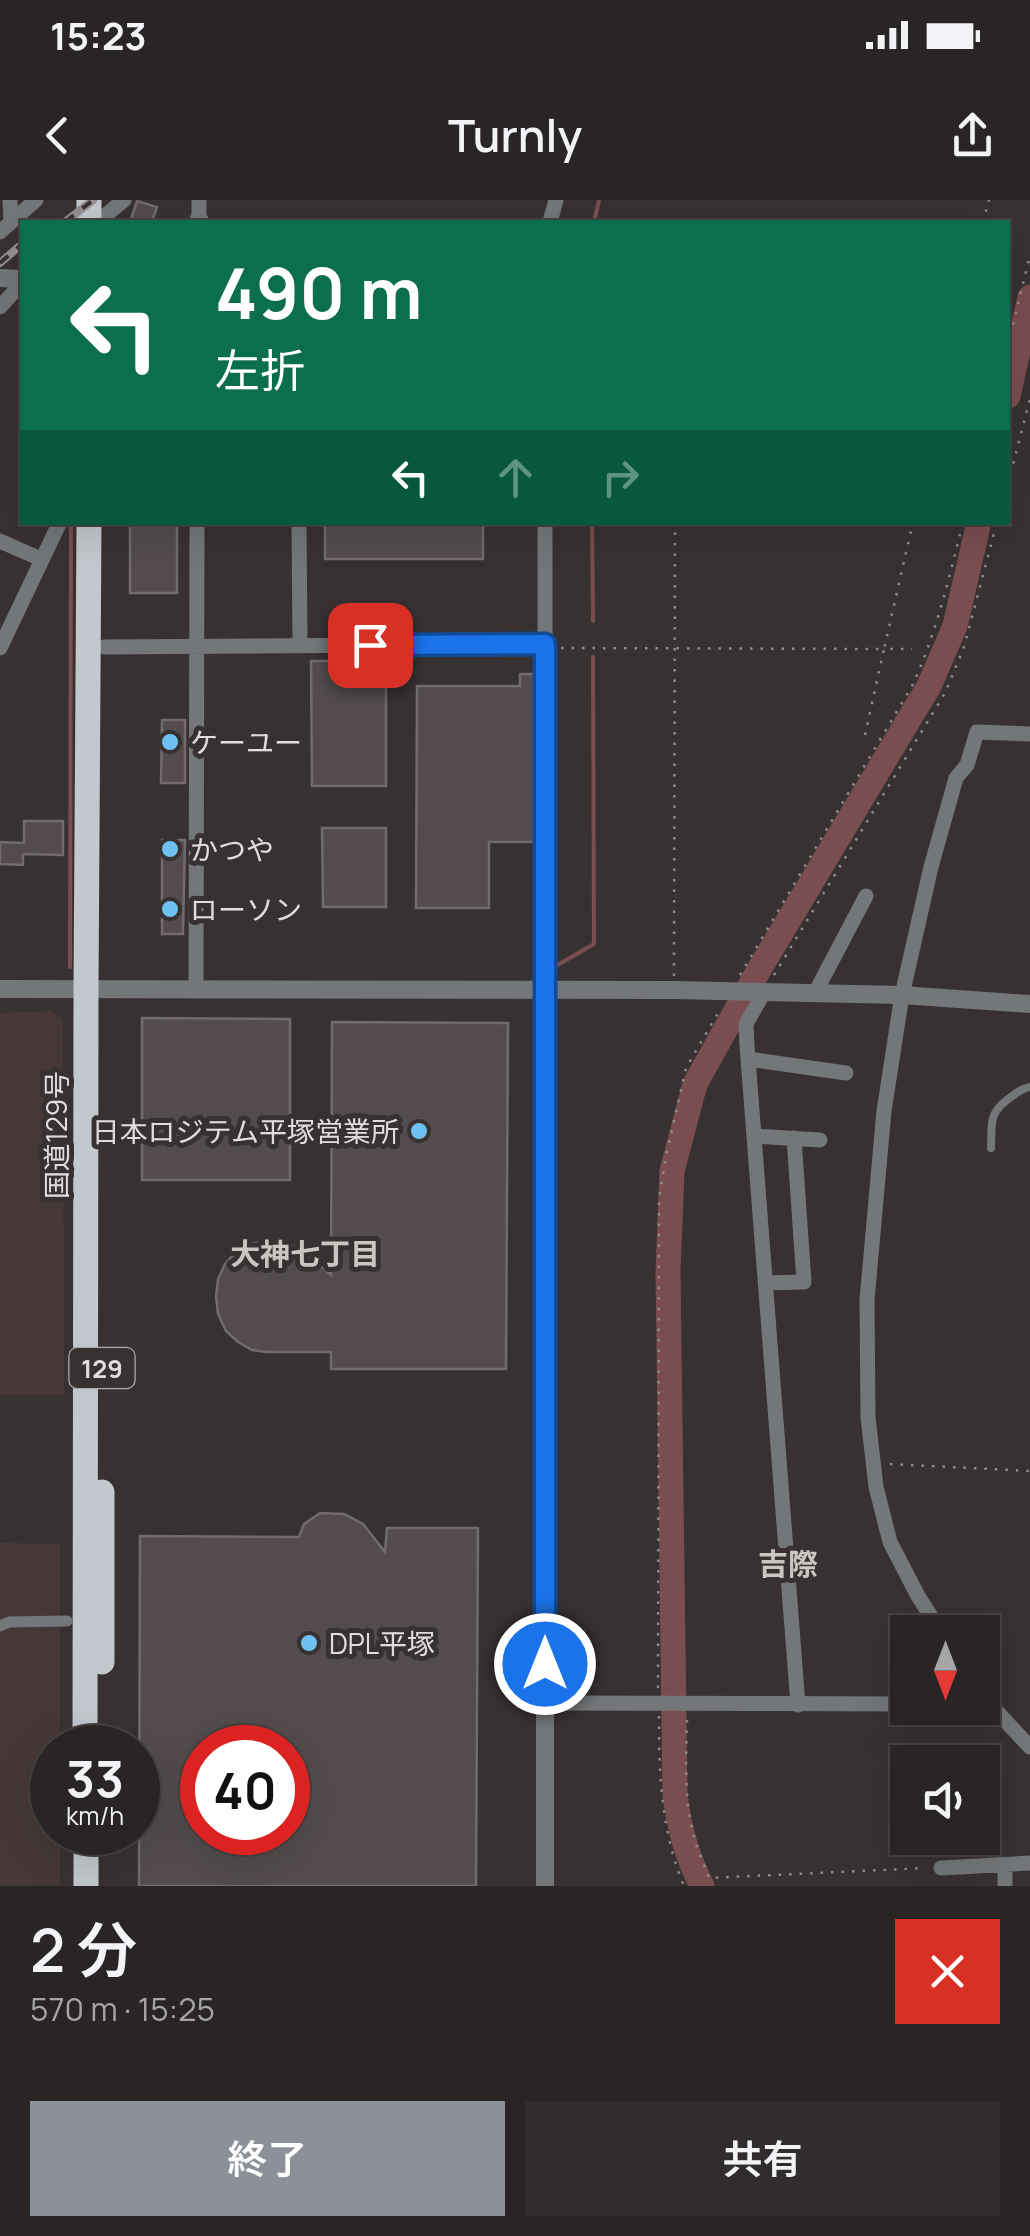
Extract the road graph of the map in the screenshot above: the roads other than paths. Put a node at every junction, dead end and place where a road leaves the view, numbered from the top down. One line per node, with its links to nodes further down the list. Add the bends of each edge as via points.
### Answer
1 (10, 200): 3 (street)
2 (36, 200): 3 (street)
3 (6, 227)
4 (5, 303): 5 (street)
5 (0, 324)
6 (58, 525): 13 (street)
7 (89, 525): 22 (highway, 国道129号 / 129)
8 (104, 525): 18 (highway, 国道129号 / 129)
9 (197, 525): 15 (street)
10 (299, 525): 16 (street)
11 (545, 525): 17 (street)
12 (0, 541): 13 (street)
13 (42, 558): 14 (street)
14 (0, 645)
15 (197, 646): 16 (street); 18 (street); 23 (street)
16 (300, 646): 17 (street)
17 (545, 646): 24 (street)
18 (104, 647): 22 (highway, 国道129号 / 129)
19 (1030, 734): 27 (street, via 978,732 956,778)
20 (866, 896): 26 (street)
21 (0, 989): 22 (street)
22 (94, 989): 23 (street); 44 (highway, 国道129号 / 129); 45 (highway, 国道129号 / 129)
23 (196, 990): 24 (street)
24 (545, 990): 25 (street); 40 (street)
25 (762, 992): 26 (street); 29 (street, via 746,1024)
26 (815, 993): 27 (street)
27 (902, 995): 28 (street); 37 (street, via 867,1300 868,1416 890,1542)
28 (1030, 1004)
29 (748, 1060): 30 (street); 32 (street)
30 (846, 1072)
31 (1030, 1087): 35 (lane, via 996,1108)
32 (754, 1136): 33 (street); 36 (street)
33 (794, 1138): 34 (street); 36 (street, via 804,1282)
34 (820, 1140)
35 (992, 1148)
36 (766, 1282): 42 (street)
37 (930, 1615)
38 (68, 1621): 39 (street)
39 (0, 1626)
40 (545, 1704): 42 (street); 54 (street)
41 (890, 1704): 42 (street)
42 (798, 1705)
43 (1000, 1717): 46 (street)
44 (85, 1725)
45 (102, 1725)
46 (1030, 1746)
47 (86, 1855): 52 (highway)
48 (102, 1855): 53 (highway)
49 (1030, 1863): 50 (street)
50 (1005, 1865): 51 (street); 55 (street)
51 (941, 1868)
52 (86, 1886)
53 (102, 1886)
54 (545, 1886)
55 (1005, 1886)

